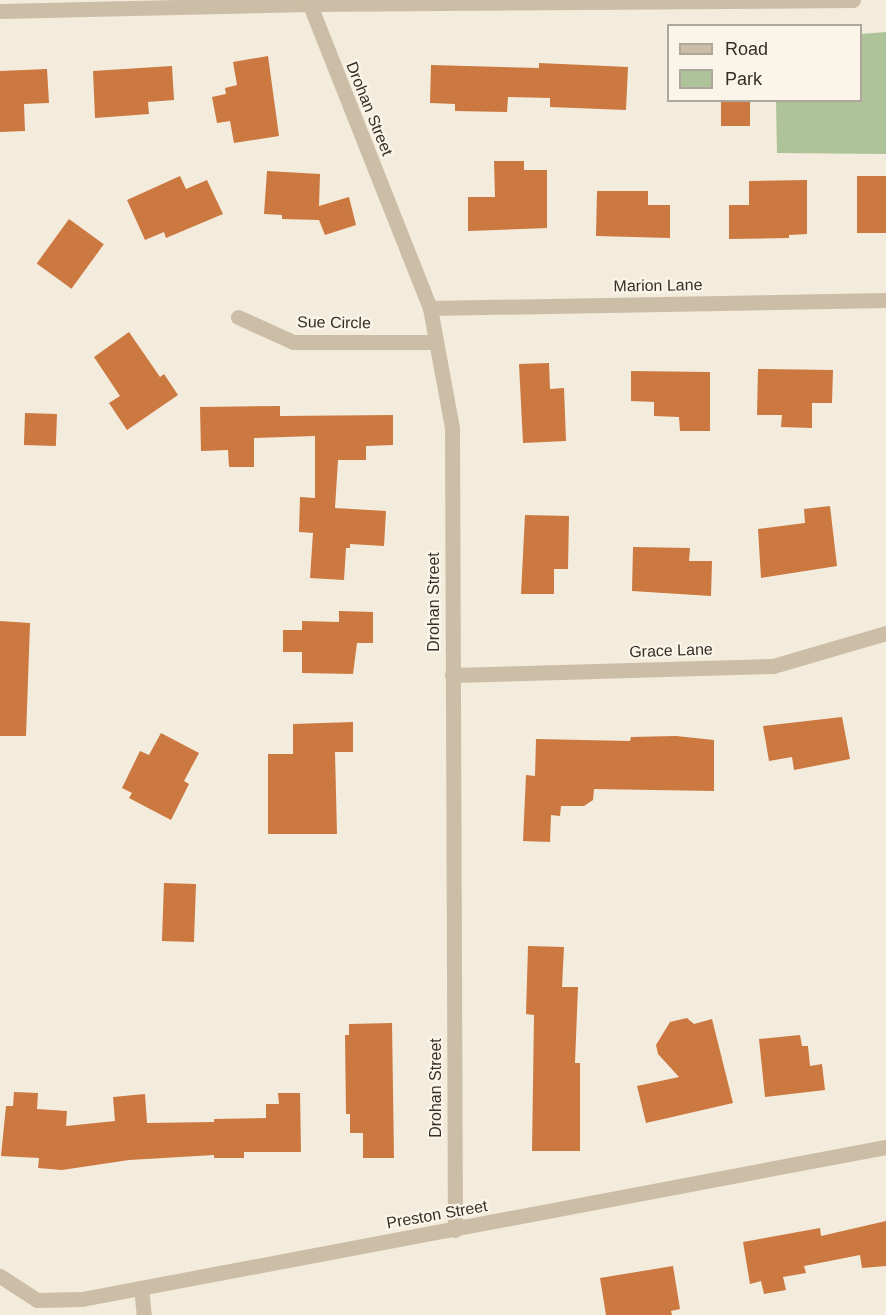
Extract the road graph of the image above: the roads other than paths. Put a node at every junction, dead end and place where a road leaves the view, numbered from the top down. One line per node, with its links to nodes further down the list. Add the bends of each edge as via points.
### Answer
1 (853, 0): 2 (street)
2 (308, 2): 3 (street); 5 (street, Drohan Street)
3 (0, 11)
4 (886, 300): 5 (street, Marion Lane)
5 (430, 308): 7 (street, Drohan Street)
6 (238, 317): 7 (street, Sue Circle, via 293,342)
7 (435, 342): 9 (street, Drohan Street, via 452,428)
8 (886, 633): 9 (street, Grace Lane, via 773,666)
9 (452, 675): 11 (street, Drohan Street)
10 (886, 1147): 11 (street, Preston Street)
11 (454, 1230): 13 (street, Preston Street)
12 (0, 1276): 13 (street, Preston Street, via 37,1300 81,1299)
13 (141, 1288): 14 (street)
14 (144, 1315)

